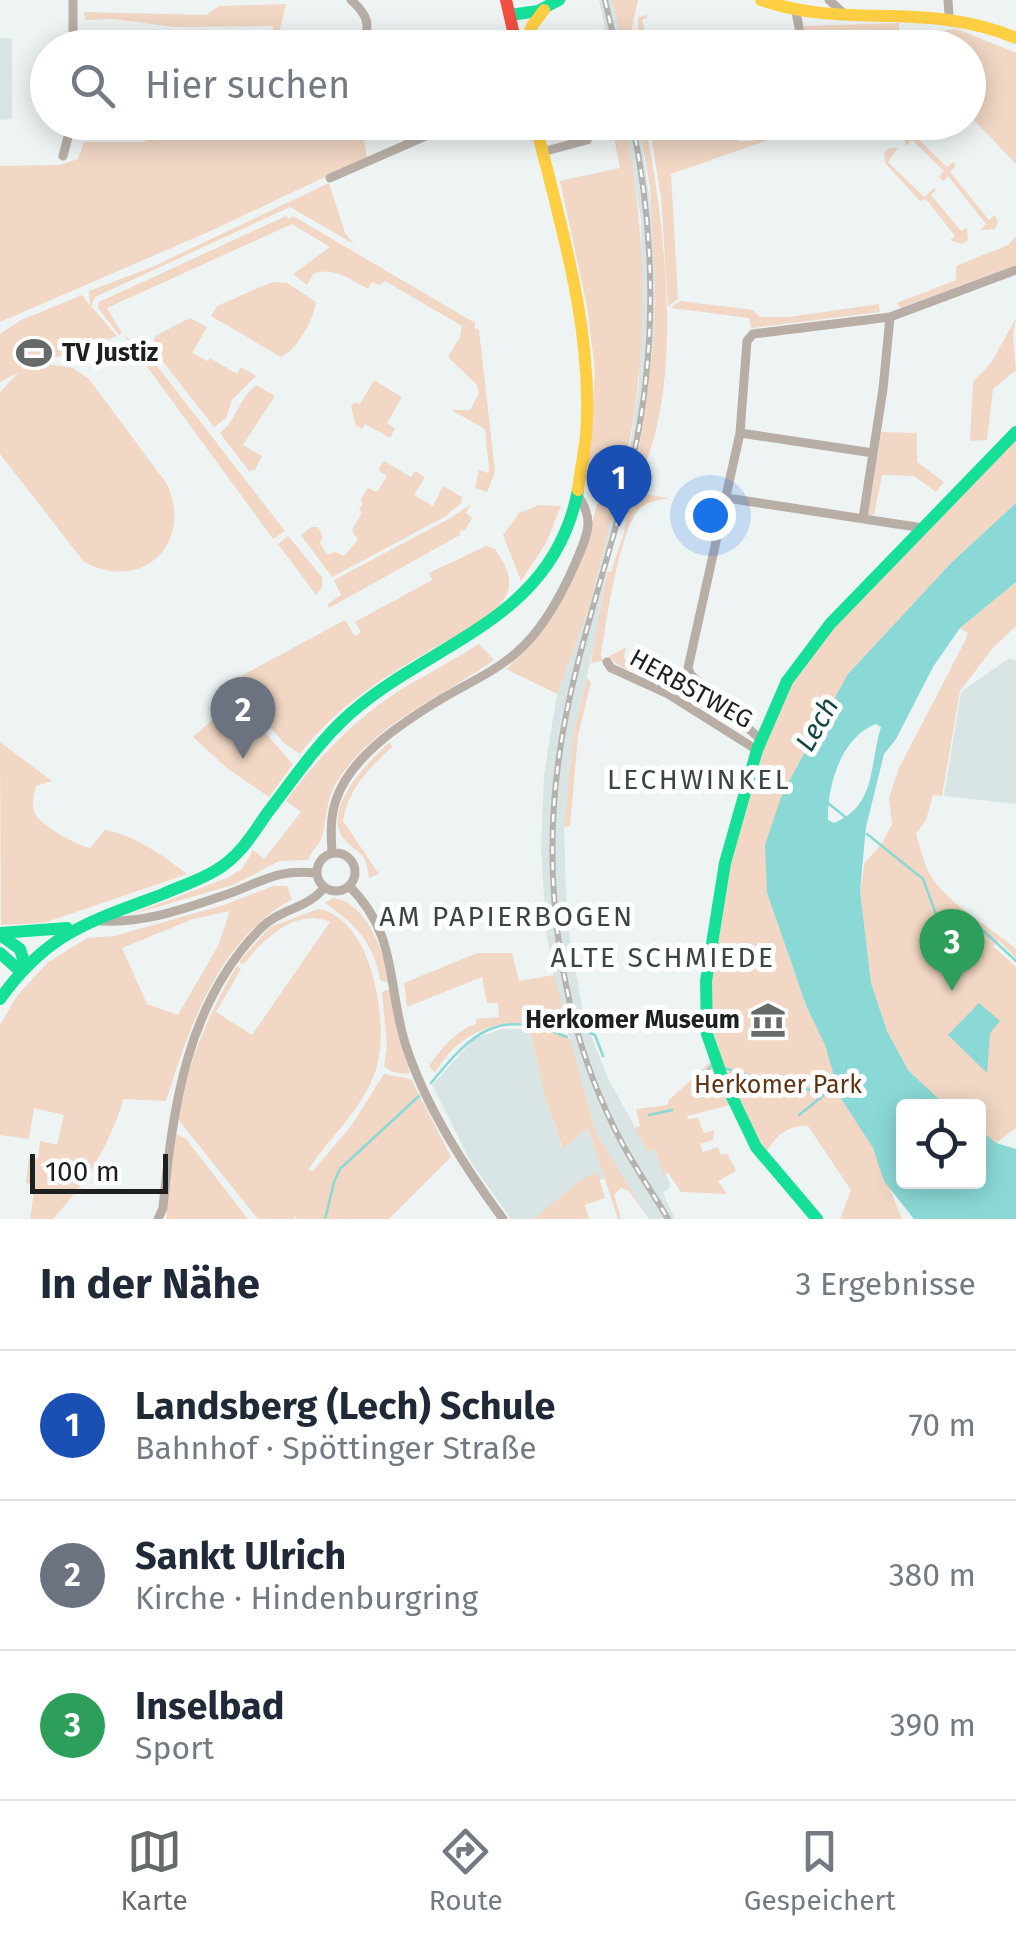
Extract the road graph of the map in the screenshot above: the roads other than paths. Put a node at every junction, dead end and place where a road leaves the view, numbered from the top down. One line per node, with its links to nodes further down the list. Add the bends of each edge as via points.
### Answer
1 (73, 0): 13 (street)
2 (350, 0): 14 (street, via 366,13)
3 (520, 0): 9 (street)
4 (558, 0): 8 (street)
5 (761, 0): 10 (street)
6 (830, 0): 11 (street)
7 (948, 0): 12 (street)
8 (545, 8): 9 (street); 15 (street)
9 (508, 9)
10 (796, 12): 11 (street); 16 (street)
11 (842, 12): 12 (street)
12 (949, 15): 17 (street)
13 (73, 30)
14 (368, 30)
15 (530, 30)
16 (800, 30)
17 (1016, 38)
18 (67, 140): 23 (street)
19 (417, 140): 24 (street)
20 (539, 140): 22 (street)
21 (587, 140): 22 (street)
22 (542, 152): 30 (street, via 585,351)
23 (63, 156)
24 (330, 178)
25 (1016, 270): 26 (street)
26 (890, 317): 27 (street, via 749,338); 29 (street)
27 (740, 432): 29 (street); 31 (street)
28 (1016, 432): 33 (street)
29 (874, 452): 32 (street)
30 (577, 494): 36 (street, via 588,509 587,532 536,632 362,761 335,802); 40 (street, via 565,536 523,596 340,724 232,860)
31 (726, 498): 32 (street); 35 (street, via 688,668)
32 (864, 518): 33 (street)
33 (923, 528): 35 (street, via 807,654)
34 (606, 662): 35 (street, HERBSTWEG)
35 (758, 745): 48 (street, via 725,864 705,1016 718,1066 756,1146)
36 (332, 853): 37 (street); 38 (street, via 353,863)
37 (316, 873): 39 (street); 40 (street, via 274,874 125,922)
38 (349, 886): 39 (street); 47 (street, via 384,942 417,1075)
39 (324, 888): 46 (street, via 312,902 260,928 214,992 180,1081)
40 (91, 920): 41 (street)
41 (74, 926): 42 (street); 44 (street)
42 (0, 934): 44 (street, via 20,949)
43 (0, 954): 44 (street)
44 (22, 968): 45 (street)
45 (0, 999)
46 (158, 1219)
47 (503, 1219)
48 (817, 1219)

